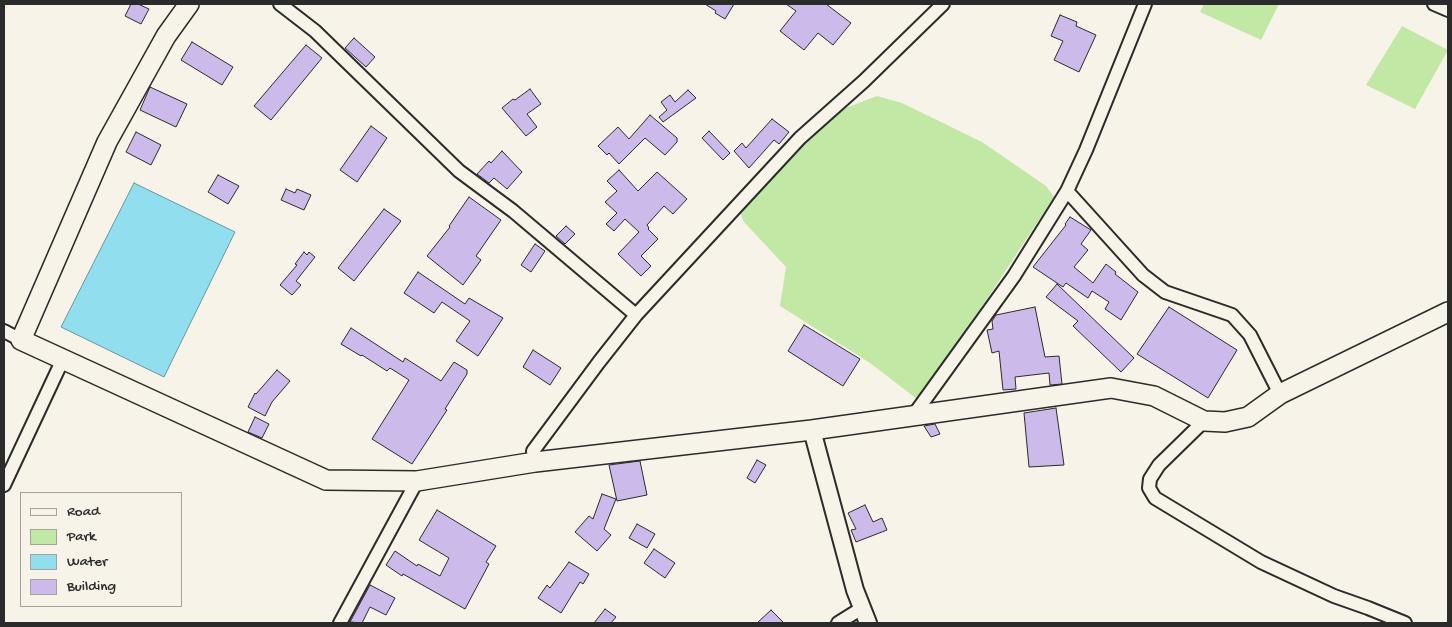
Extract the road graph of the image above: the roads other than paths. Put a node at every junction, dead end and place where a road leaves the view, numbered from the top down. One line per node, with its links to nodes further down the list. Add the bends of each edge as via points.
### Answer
1 (189, 4): 11 (highway, via 166,36 107,142)
2 (280, 4): 9 (street, via 315,31 459,171 513,211)
3 (943, 4): 9 (street, via 800,138)
4 (1145, 4): 7 (street)
5 (1434, 4): 6 (street)
6 (1448, 10)
7 (1067, 190): 13 (street, via 1143,275 1165,292 1232,315 1250,335); 14 (street, via 1014,276)
8 (1448, 312): 13 (highway)
9 (636, 315): 17 (street, via 533,451)
10 (4, 331): 11 (street)
11 (21, 340): 12 (highway)
12 (63, 359): 18 (highway, via 326,480); 19 (street)
13 (1280, 394): 15 (highway, via 1248,417 1225,422)
14 (913, 416): 15 (highway, via 1111,388 1154,396); 16 (highway)
15 (1204, 421): 24 (street, via 1159,465 1150,479 1149,488 1155,498 1261,562 1334,596)
16 (812, 430): 17 (highway); 20 (main road)
17 (535, 462): 18 (highway)
18 (417, 481): 21 (street)
19 (4, 485)
20 (862, 608): 22 (street); 23 (main road)
21 (340, 623)
22 (838, 623)
23 (868, 623)
24 (1405, 623)

